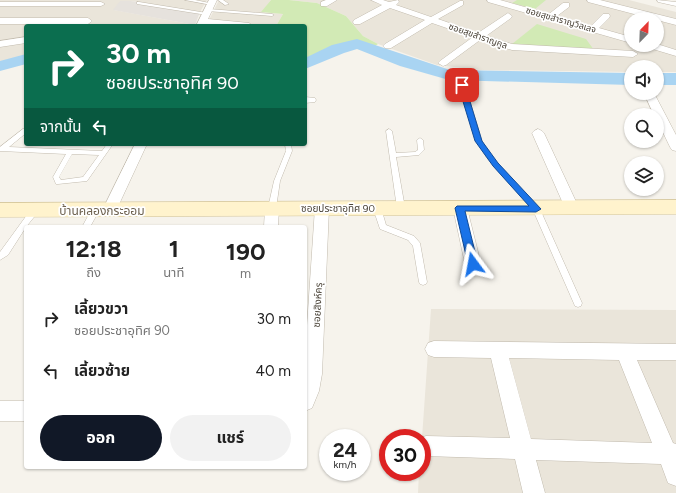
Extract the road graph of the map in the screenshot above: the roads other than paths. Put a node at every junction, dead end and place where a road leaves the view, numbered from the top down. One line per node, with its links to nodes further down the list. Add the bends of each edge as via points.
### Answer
1 (187, 0): 18 (lane)
2 (220, 0): 13 (lane)
3 (333, 0): 14 (street)
4 (375, 0): 16 (street, ซอยสุขสำราญคูล)
5 (399, 0): 16 (street)
6 (491, 0): 22 (street, ซอยสุขสำราญวิลเลจ)
7 (591, 0): 26 (street)
8 (661, 0): 15 (street)
9 (103, 2): 10 (street); 27 (street)
10 (2, 3)
11 (139, 3): 18 (lane)
12 (460, 3): 23 (street)
13 (226, 4)
14 (324, 4)
15 (676, 4)
16 (390, 5): 23 (street, ซอยสุขสำราญคูล); 25 (street)
17 (566, 5): 22 (street)
18 (207, 12): 19 (lane); 28 (street)
19 (272, 15)
20 (508, 16): 30 (street)
21 (606, 16): 29 (street)
22 (550, 17): 29 (street, ซอยสุขสำราญวิลเลจ)
23 (432, 20): 30 (street, ซอยสุขสำราญคูล); 34 (street)
24 (0, 21): 27 (street)
25 (357, 22)
26 (676, 22)
27 (88, 24)
28 (243, 24)
29 (593, 29): 31 (street, ซอยสุขสำราญวิลเลจ)
30 (478, 36): 37 (street, ซอยสุขสำราญคูล, via 512,47); 38 (street)
31 (624, 38)
32 (24, 40): 33 (street)
33 (0, 44)
34 (388, 46)
35 (664, 49): 36 (street)
36 (676, 53)
37 (633, 54)
38 (443, 63)
39 (462, 85): 61 (lane, via 479,141 502,172)
40 (676, 122): 41 (street)
41 (664, 123): 49 (street)
42 (24, 131): 50 (lane)
43 (389, 131): 53 (lane)
44 (538, 133): 59 (street)
45 (420, 140): 53 (lane, via 421,150 417,154)
46 (109, 146): 52 (lane)
47 (140, 146): 60 (street)
48 (288, 146): 64 (lane, via 289,151 277,181)
49 (676, 147)
50 (2, 149): 51 (lane)
51 (70, 152): 52 (lane); 52 (lane, via 56,177 58,182 85,179)
52 (104, 153)
53 (394, 155): 57 (lane)
54 (676, 207): 59 (street, ซอยประชาอุทิศ 90)
55 (322, 208): 56 (street, ซอยประชาอุทิศ 90); 64 (street, ซอยประชาอุทิศ 90); 74 (street, ซอยสิงห์ครุ, via 313,374)
56 (377, 208): 57 (street, ซอยประชาอุทิศ 90); 68 (lane, via 383,227 411,238 417,245)
57 (401, 208): 58 (street, ซอยประชาอุทิศ 90)
58 (460, 208): 61 (street, ซอยประชาอุทิศ 90); 67 (street)
59 (572, 208): 61 (street, ซอยประชาอุทิศ 90)
60 (103, 209): 63 (street, ซอยประชาอุทิศ 90); 64 (street, ซอยประชาอุทิศ 90); 65 (lane)
61 (536, 209): 69 (lane)
62 (0, 210): 63 (street, ซอยประชาอุทิศ 90)
63 (34, 210): 66 (lane)
64 (271, 217)
65 (88, 225)
66 (0, 257)
67 (473, 264)
68 (423, 282)
69 (578, 303)
70 (434, 348): 71 (street)
71 (498, 350): 72 (street); 78 (street)
72 (625, 352): 73 (street); 79 (street)
73 (676, 352)
74 (307, 396)
75 (0, 411): 76 (street)
76 (24, 411)
77 (431, 446): 78 (street)
78 (523, 449): 79 (street); 81 (street)
79 (672, 454): 80 (street)
80 (676, 475)
81 (534, 493)

